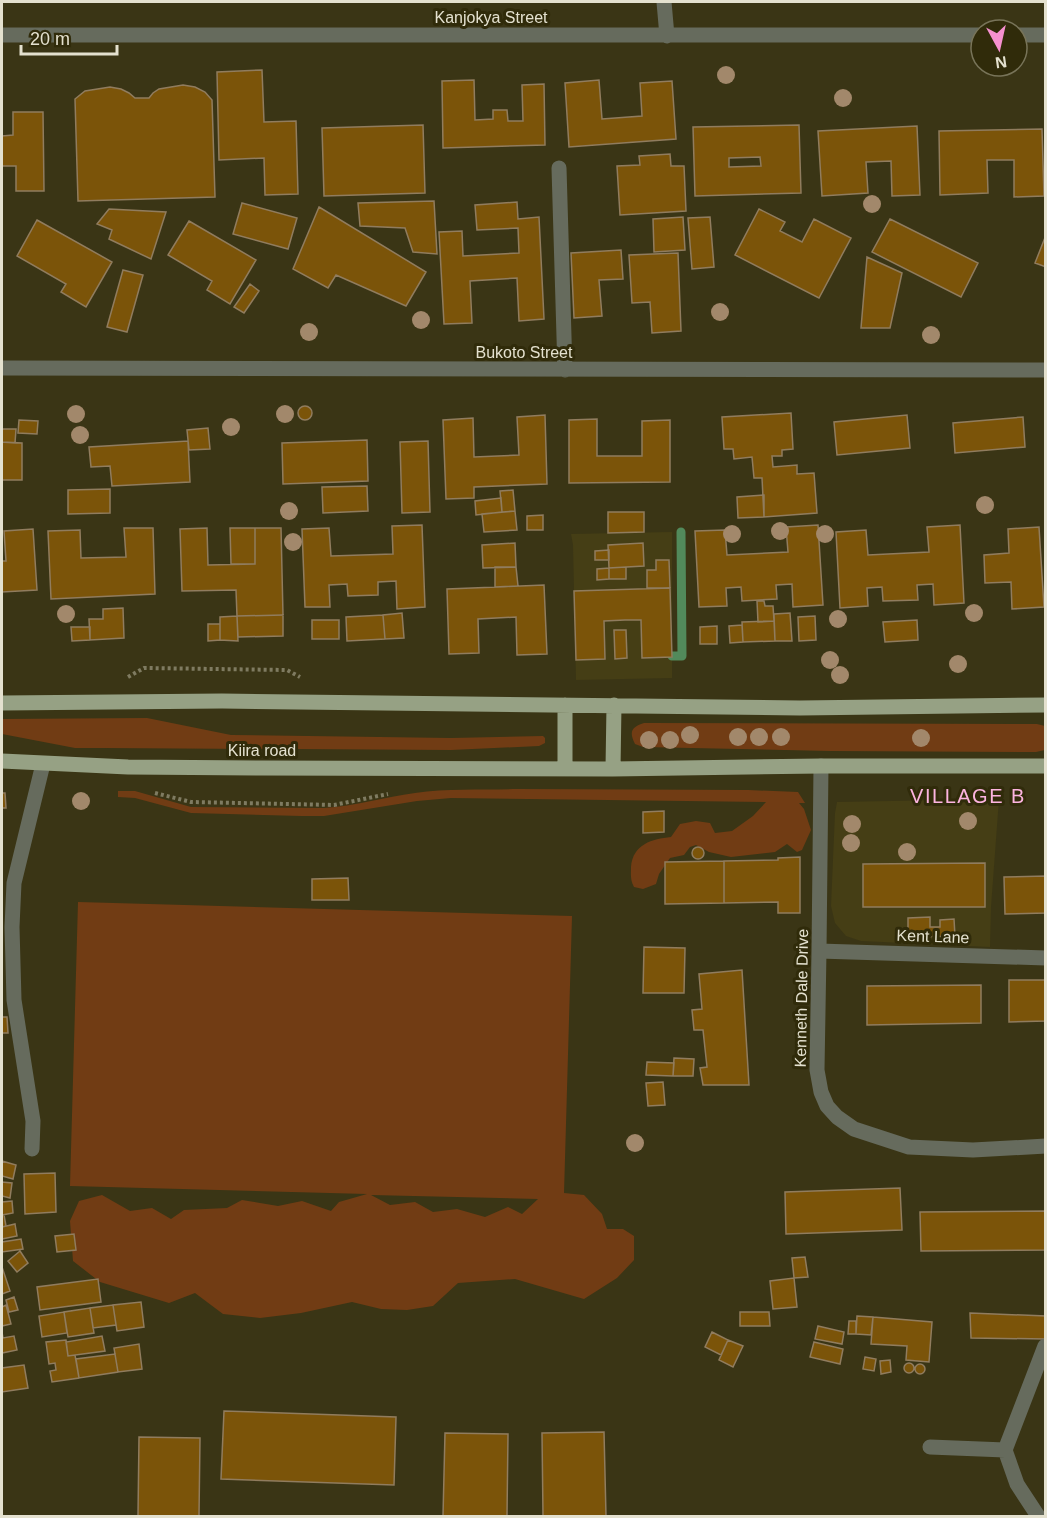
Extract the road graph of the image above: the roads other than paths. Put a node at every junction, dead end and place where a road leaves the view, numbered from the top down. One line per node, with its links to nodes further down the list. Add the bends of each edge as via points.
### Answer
1 (664, 2): 6 (street)
2 (2, 35): 6 (street, Kanjokya Street)
3 (969, 35): 6 (street, Kanjokya Street)
4 (1029, 35): 5 (street)
5 (1046, 35)
6 (666, 36)
7 (559, 168): 9 (street)
8 (2, 368): 9 (street, Bukoto Street)
9 (565, 370): 10 (street, Bukoto Street)
10 (1046, 370)
11 (2, 703): 12 (main road)
12 (565, 705): 13 (main road); 19 (main road)
13 (614, 705): 14 (main road); 20 (main road)
14 (1046, 705)
15 (2, 761): 16 (main road, Kiira road)
16 (43, 764): 19 (main road, Kiira road); 23 (street, via 14,883)
17 (821, 766): 18 (main road, Kiira road); 20 (main road, Kiira road); 21 (street, Kenneth Dale Drive)
18 (1046, 766)
19 (565, 769): 20 (main road, Kiira road)
20 (614, 769)
21 (819, 951): 22 (street, Kent Lane); 24 (street, Kenneth Dale Drive, via 817,1070 821,1092 837,1117 854,1129 909,1147 973,1150)
22 (1046, 958)
23 (8, 990): 25 (street, via 14,1000 33,1121)
24 (1046, 1146)
25 (32, 1149)
26 (1045, 1346): 28 (street)
27 (930, 1447): 28 (street)
28 (1005, 1450): 29 (street, via 1017,1484)
29 (1038, 1516)

